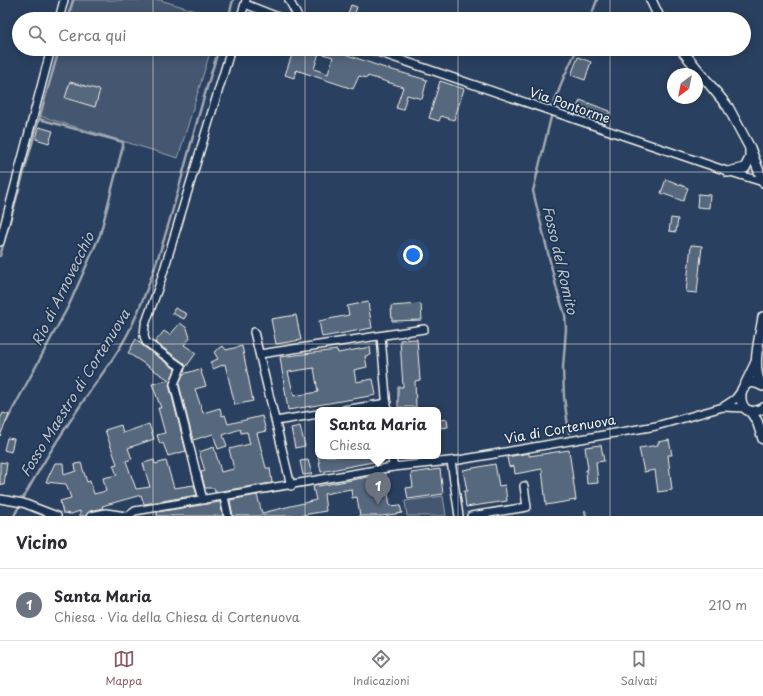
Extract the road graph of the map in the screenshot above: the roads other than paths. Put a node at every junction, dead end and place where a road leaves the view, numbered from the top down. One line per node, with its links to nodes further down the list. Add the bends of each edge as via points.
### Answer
1 (64, 0): 5 (street)
2 (289, 0): 8 (street)
3 (652, 0): 9 (street)
4 (245, 2): 6 (street); 7 (street)
5 (61, 12)
6 (242, 12)
7 (267, 12)
8 (295, 12)
9 (657, 12)
10 (49, 56): 17 (street)
11 (229, 56): 40 (street, via 145,325 144,336 151,347 181,368 174,384)
12 (388, 56): 15 (street, Via Pontorme)
13 (687, 56): 14 (street, via 728,107)
14 (750, 148): 15 (street, via 750,158 745,168); 16 (street)
15 (728, 172): 16 (street, Via Pontorme)
16 (763, 182)
17 (0, 242)
18 (763, 317): 23 (street)
19 (424, 329): 21 (street)
20 (254, 332): 22 (street)
21 (381, 336): 22 (street); 26 (street)
22 (260, 354): 31 (street)
23 (757, 361): 24 (street, via 757,377); 25 (street)
24 (762, 386): 25 (street, via 752,383)
25 (743, 389): 27 (street, Via di Cortenuova, via 735,399); 29 (street, via 740,400)
26 (387, 407)
27 (723, 407): 29 (street, Via di Cortenuova); 34 (street, Via di Cortenuova, via 656,426)
28 (763, 408): 29 (street, Via di Cortenuova, via 758,411); 32 (street)
29 (747, 410): 32 (street)
30 (315, 414): 31 (street)
31 (276, 421): 36 (street)
32 (762, 436)
33 (393, 459): 35 (street)
34 (451, 461): 35 (street, Via di Cortenuova); 46 (street)
35 (397, 467): 36 (street, Via di Cortenuova)
36 (291, 486): 38 (street, Via di Cortenuova)
37 (524, 486): 47 (street, via 528,507)
38 (224, 496): 40 (street, Via di Cortenuova); 45 (street)
39 (0, 499): 42 (street, via 20,502)
40 (203, 500): 41 (street, Via di Cortenuova)
41 (148, 512): 44 (street, Via di Cortenuova, via 135,511)
42 (57, 516)
43 (91, 516): 44 (street, via 106,513)
44 (127, 516)
45 (228, 516)
46 (459, 516)
47 (471, 516)

